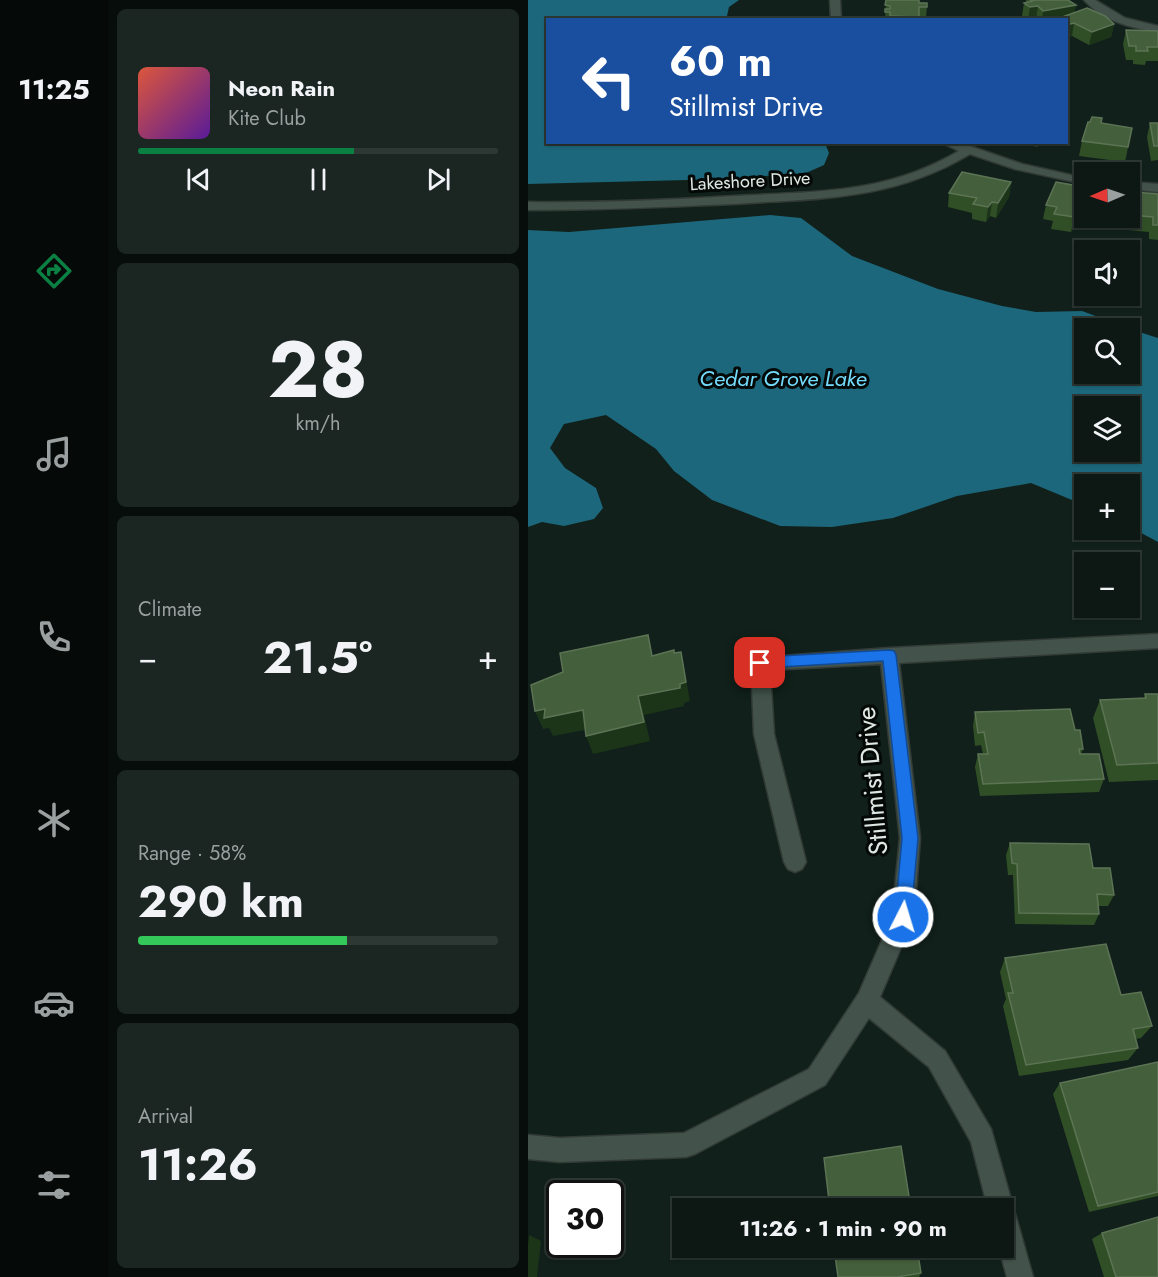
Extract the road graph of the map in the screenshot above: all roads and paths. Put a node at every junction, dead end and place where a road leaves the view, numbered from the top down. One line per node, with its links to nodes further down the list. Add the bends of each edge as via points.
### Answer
1 (835, 0): 3 (street)
2 (1089, 0): 4 (street, via 1122,21)
3 (836, 18)
4 (1158, 29)
5 (950, 144): 6 (street)
6 (967, 151): 7 (street); 10 (street, Lakeshore Drive, via 898,183 853,193 609,207)
7 (1074, 179)
8 (1140, 187): 9 (street)
9 (1158, 188)
10 (528, 206)
11 (1158, 641): 12 (street)
12 (889, 655): 13 (street, via 760,663 764,734); 14 (street, Stillmist Drive, via 910,838 903,917)
13 (795, 862)
14 (867, 1001): 15 (street, Stillmist Drive, via 817,1077 686,1145 560,1150); 16 (street, via 937,1059 982,1138)
15 (528, 1147)
16 (998, 1198)
17 (1014, 1254): 18 (street)
18 (1020, 1277)

